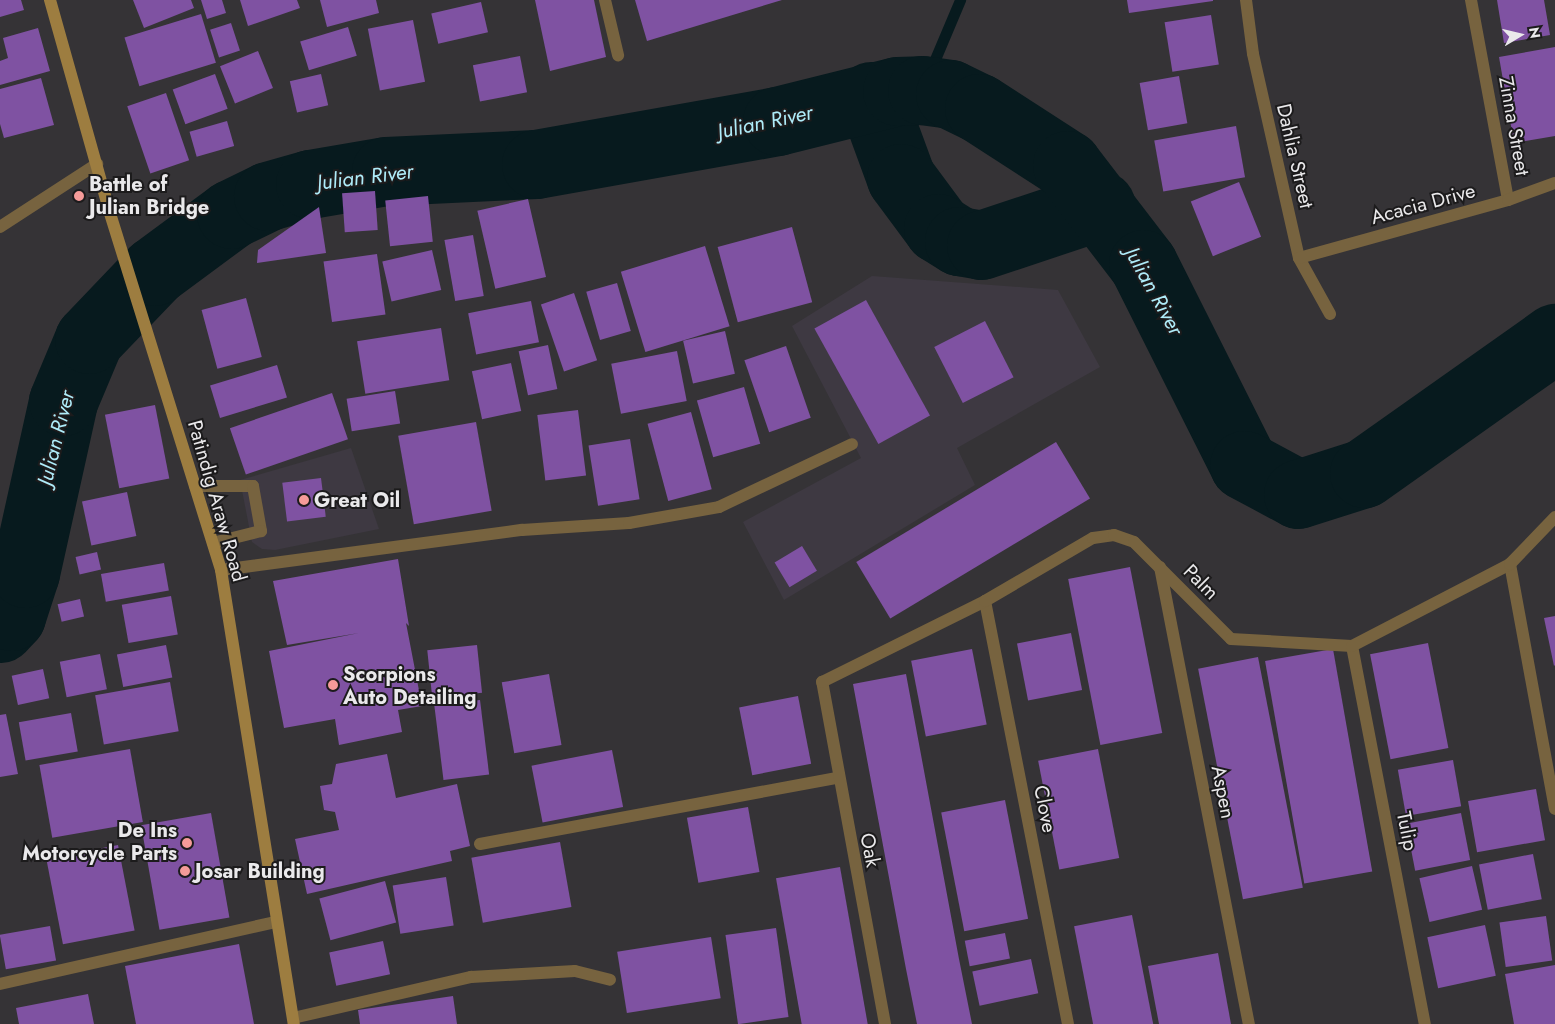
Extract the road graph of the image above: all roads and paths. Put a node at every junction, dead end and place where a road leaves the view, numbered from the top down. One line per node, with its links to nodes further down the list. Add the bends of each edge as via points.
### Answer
1 (50, 0): 6 (main road, Patindig Araw Road)
2 (605, 0): 5 (street)
3 (1246, 0): 10 (street, Dahlia Street, via 1253,54)
4 (1471, 0): 8 (street, Zinna Street)
5 (618, 55)
6 (97, 164): 9 (street); 13 (main road, Patindig Araw Road)
7 (1555, 183): 8 (street, Acacia Drive)
8 (1508, 200): 10 (street, Acacia Drive)
9 (0, 227)
10 (1299, 258): 11 (street, Dahlia Street)
11 (1330, 314)
12 (852, 444): 18 (street, via 719,507 629,523 522,530)
13 (195, 486): 15 (main road, Patindig Araw Road); 15 (street, via 253,486 261,532)
14 (1555, 517): 16 (street)
15 (213, 544): 18 (main road, Patindig Araw Road)
16 (1510, 564): 20 (street); 23 (street)
17 (1160, 567): 19 (street, Palm, via 1134,542 1114,536 1092,538); 20 (street, Palm, via 1231,639); 31 (street, Aspen)
18 (221, 570): 25 (main road, Patindig Araw Road)
19 (985, 601): 21 (street, Palm); 30 (street, Clove)
20 (1352, 646): 32 (street, Tulip)
21 (822, 682): 22 (street, Oak)
22 (837, 778): 24 (street); 29 (street, Oak)
23 (1555, 809)
24 (480, 844)
25 (276, 922): 27 (street); 28 (main road, Patindig Araw Road)
26 (610, 980): 28 (street, via 575,971 471,977)
27 (0, 984)
28 (293, 1021)
29 (885, 1024)
30 (1068, 1024)
31 (1249, 1024)
32 (1425, 1024)

